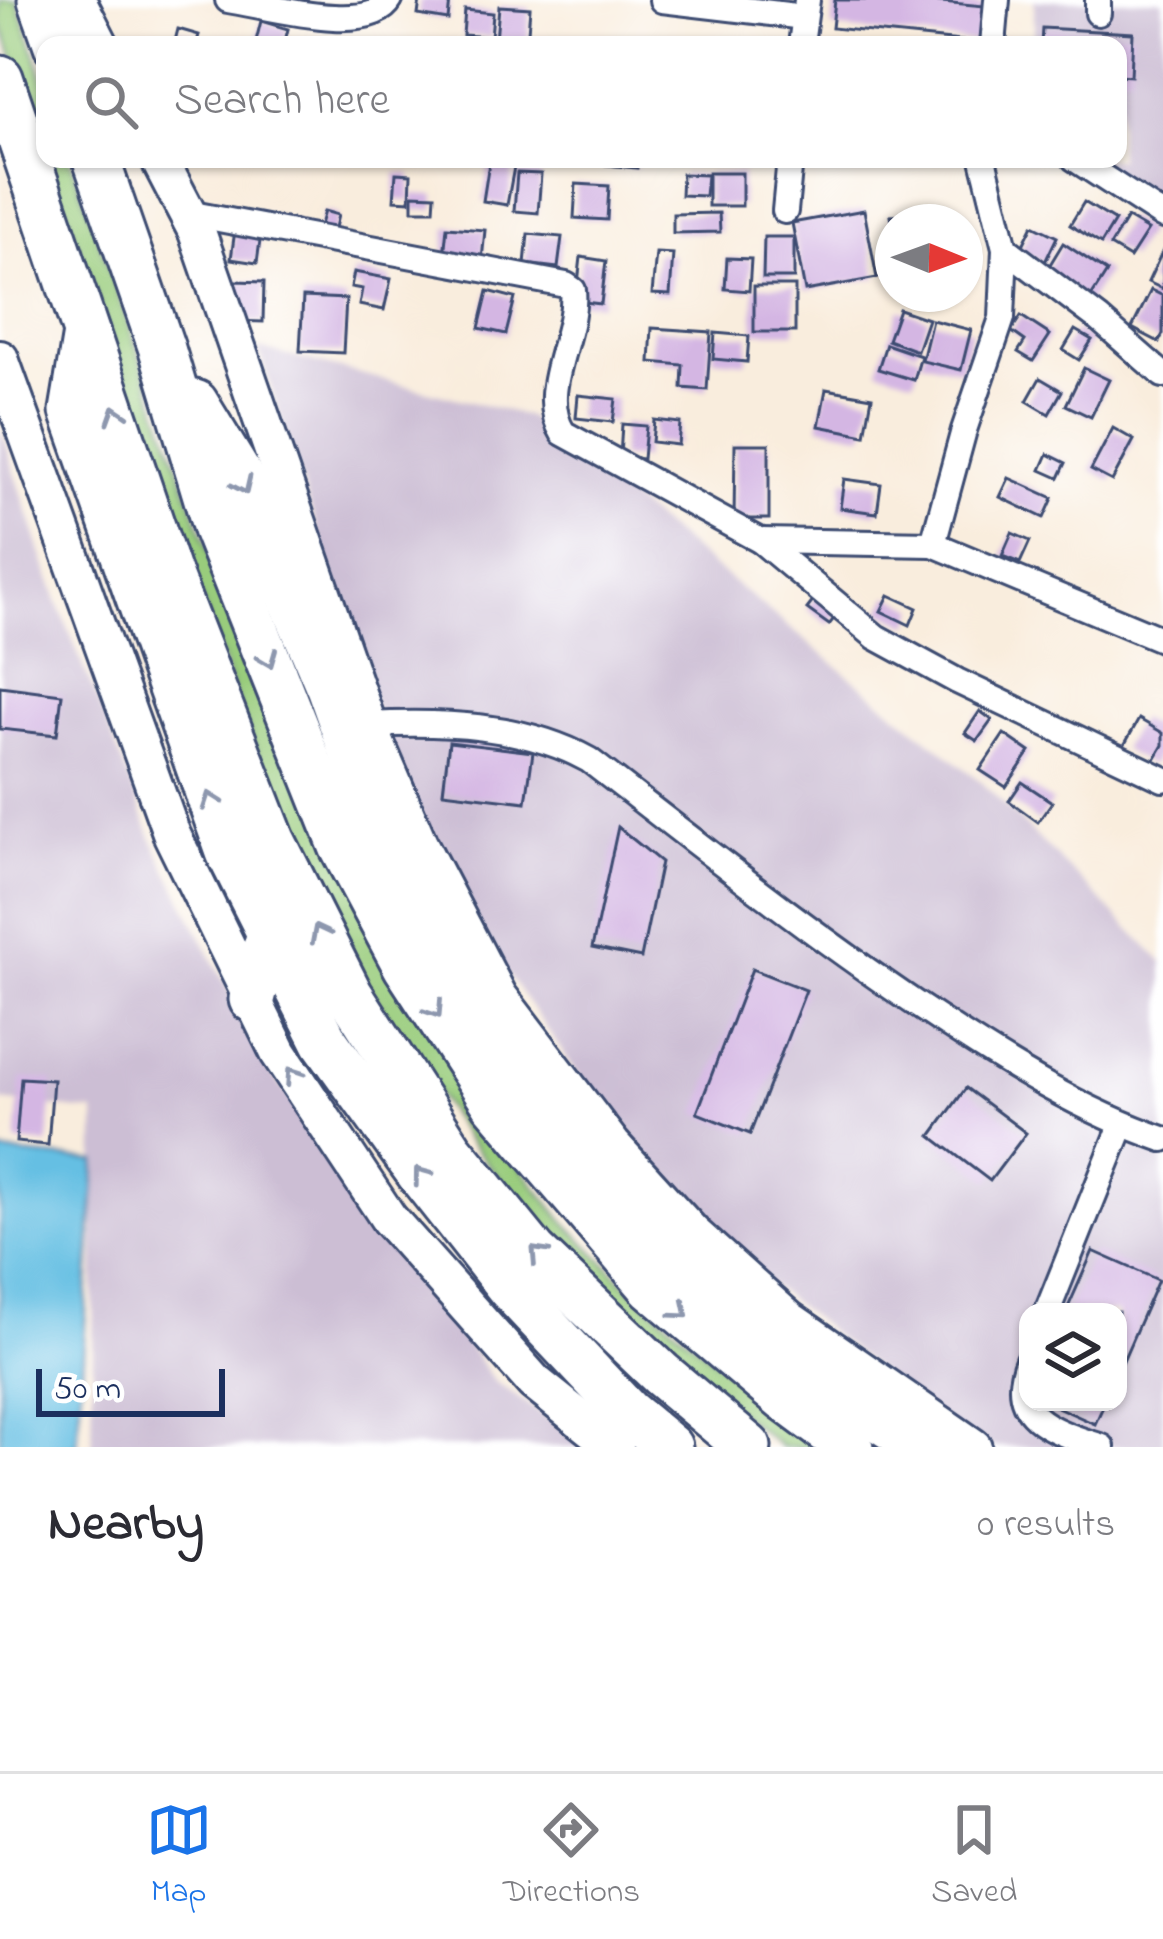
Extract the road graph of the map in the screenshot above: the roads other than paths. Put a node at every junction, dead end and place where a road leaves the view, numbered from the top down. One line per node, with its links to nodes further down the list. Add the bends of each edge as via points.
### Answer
1 (41, 0): 8 (highway)
2 (76, 0): 9 (street)
3 (227, 0): 4 (street, via 341,17 372,17)
4 (390, 0)
5 (662, 0): 7 (street)
6 (997, 0): 10 (street)
7 (806, 8)
8 (54, 36)
9 (95, 36)
10 (994, 36)
11 (0, 78): 21 (highway)
12 (99, 168): 22 (highway)
13 (164, 168): 18 (street)
14 (789, 168): 17 (street)
15 (985, 168): 20 (street)
16 (1090, 168): 19 (street)
17 (784, 211)
18 (187, 213): 25 (street, via 566,285 575,307 553,397 563,433); 28 (street)
19 (1163, 216)
20 (1005, 248): 24 (street); 26 (street, via 1002,317)
21 (87, 328): 30 (highway, one-way to 21, via 229,852 73,411); 38 (highway, one-way to 21, via 535,1253 450,1150 350,994 272,840 167,571)
22 (162, 350): 39 (highway, one-way to 39, via 217,529 308,761 342,846 406,965 495,1102 651,1286); 40 (highway, one-way to 40, via 239,475 380,832 521,1076 675,1256 842,1395)
23 (0, 359): 31 (street, via 172,835)
24 (1163, 376)
25 (761, 541): 26 (street); 29 (street, via 876,637)
26 (932, 544): 27 (street)
27 (1163, 640)
28 (368, 725): 32 (street, via 430,722 564,746 846,958 1009,1065); 41 (street, via 418,844 499,997 612,1144 693,1234 788,1319)
29 (1163, 779)
30 (270, 933): 31 (highway); 37 (highway, one-way to 30, via 509,1288 423,1178 325,1042)
31 (252, 999): 36 (street, one-way to 31, via 534,1382 389,1219 279,1054)
32 (1122, 1125): 33 (street); 34 (street)
33 (1163, 1139)
34 (1051, 1303)
35 (1030, 1411): 42 (street, via 1038,1422)
36 (615, 1447)
37 (670, 1447)
38 (748, 1447)
39 (850, 1447)
40 (923, 1447)
41 (973, 1447)
42 (1102, 1447)

